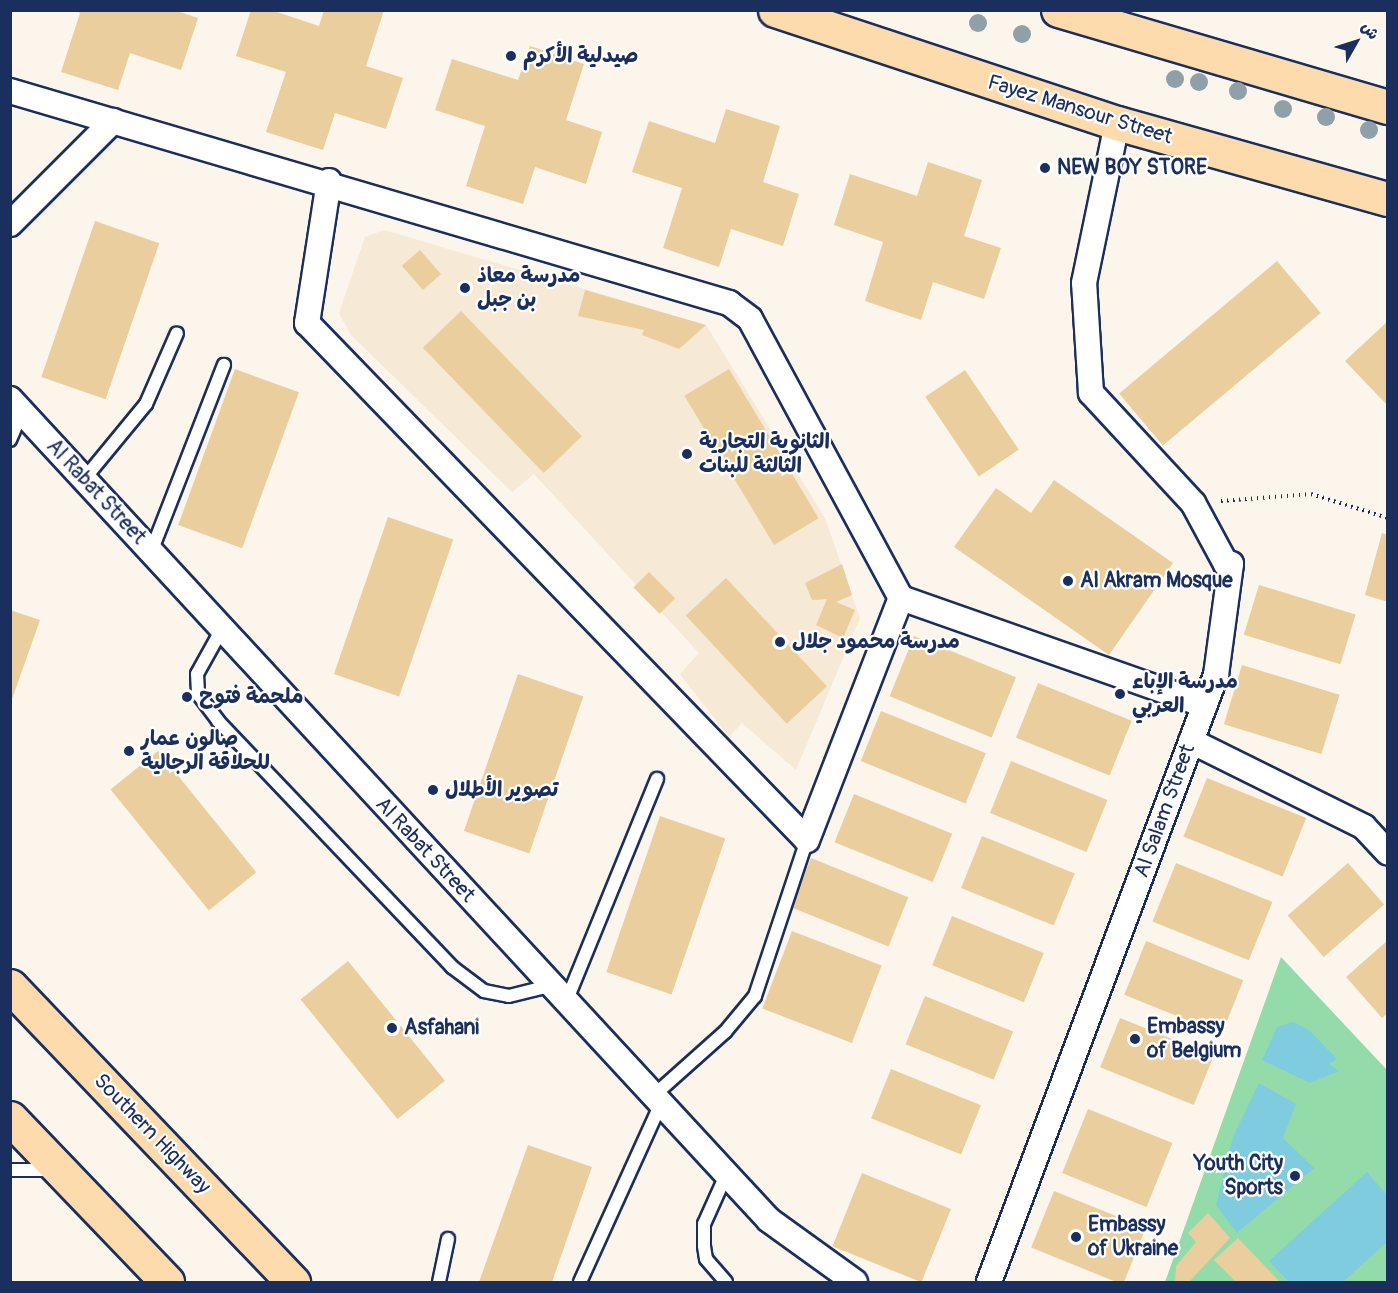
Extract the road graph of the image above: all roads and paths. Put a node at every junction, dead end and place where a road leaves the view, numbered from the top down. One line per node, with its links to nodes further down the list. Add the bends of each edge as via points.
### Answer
1 (775, 10): 3 (highway, Fayez Mansour Street)
2 (1058, 10): 5 (highway)
3 (808, 19): 7 (highway, Fayez Mansour Street)
4 (10, 91): 6 (street)
5 (1388, 107)
6 (113, 121): 8 (street); 10 (street)
7 (1117, 123): 9 (highway, Fayez Mansour Street); 16 (street, Al Salam Street, via 1084,283 1091,393)
8 (329, 181): 19 (street, via 729,303 750,319); 24 (street, via 307,323)
9 (1388, 199)
10 (10, 224)
11 (177, 333): 15 (lane, via 146,404)
12 (224, 365): 18 (lane)
13 (16, 406): 14 (lane); 15 (street, Al Rabat Street)
14 (10, 440)
15 (85, 478): 18 (street, Al Rabat Street)
16 (1193, 503): 17 (path, via 1311,494); 21 (street, Al Salam Street, via 1226,564 1231,564 1216,675)
17 (1388, 518)
18 (152, 552): 20 (street, Al Rabat Street)
19 (901, 598): 21 (street); 24 (street)
20 (222, 629): 27 (street, Al Rabat Street); 27 (lane, via 197,674 198,694 218,721 452,967 484,991 509,996)
21 (1204, 705): 22 (street, Al Salam Street)
22 (1191, 741): 25 (street, via 1364,828); 40 (street, Al Salam Street)
23 (657, 779): 27 (lane)
24 (807, 840): 28 (lane, via 755,996)
25 (1388, 853)
26 (10, 986): 35 (highway, Southern Highway)
27 (557, 994): 28 (street, Al Rabat Street)
28 (656, 1102): 32 (street, Al Rabat Street); 37 (lane)
29 (10, 1118): 31 (highway)
30 (10, 1170): 31 (lane)
31 (60, 1170): 34 (highway)
32 (726, 1175): 38 (lane, via 704,1224 706,1259); 39 (street, Al Rabat Street, via 769,1220 826,1267)
33 (448, 1239): 36 (lane)
34 (167, 1282)
35 (293, 1282)
36 (439, 1282)
37 (580, 1282)
38 (726, 1282)
39 (855, 1282)
40 (989, 1282)

